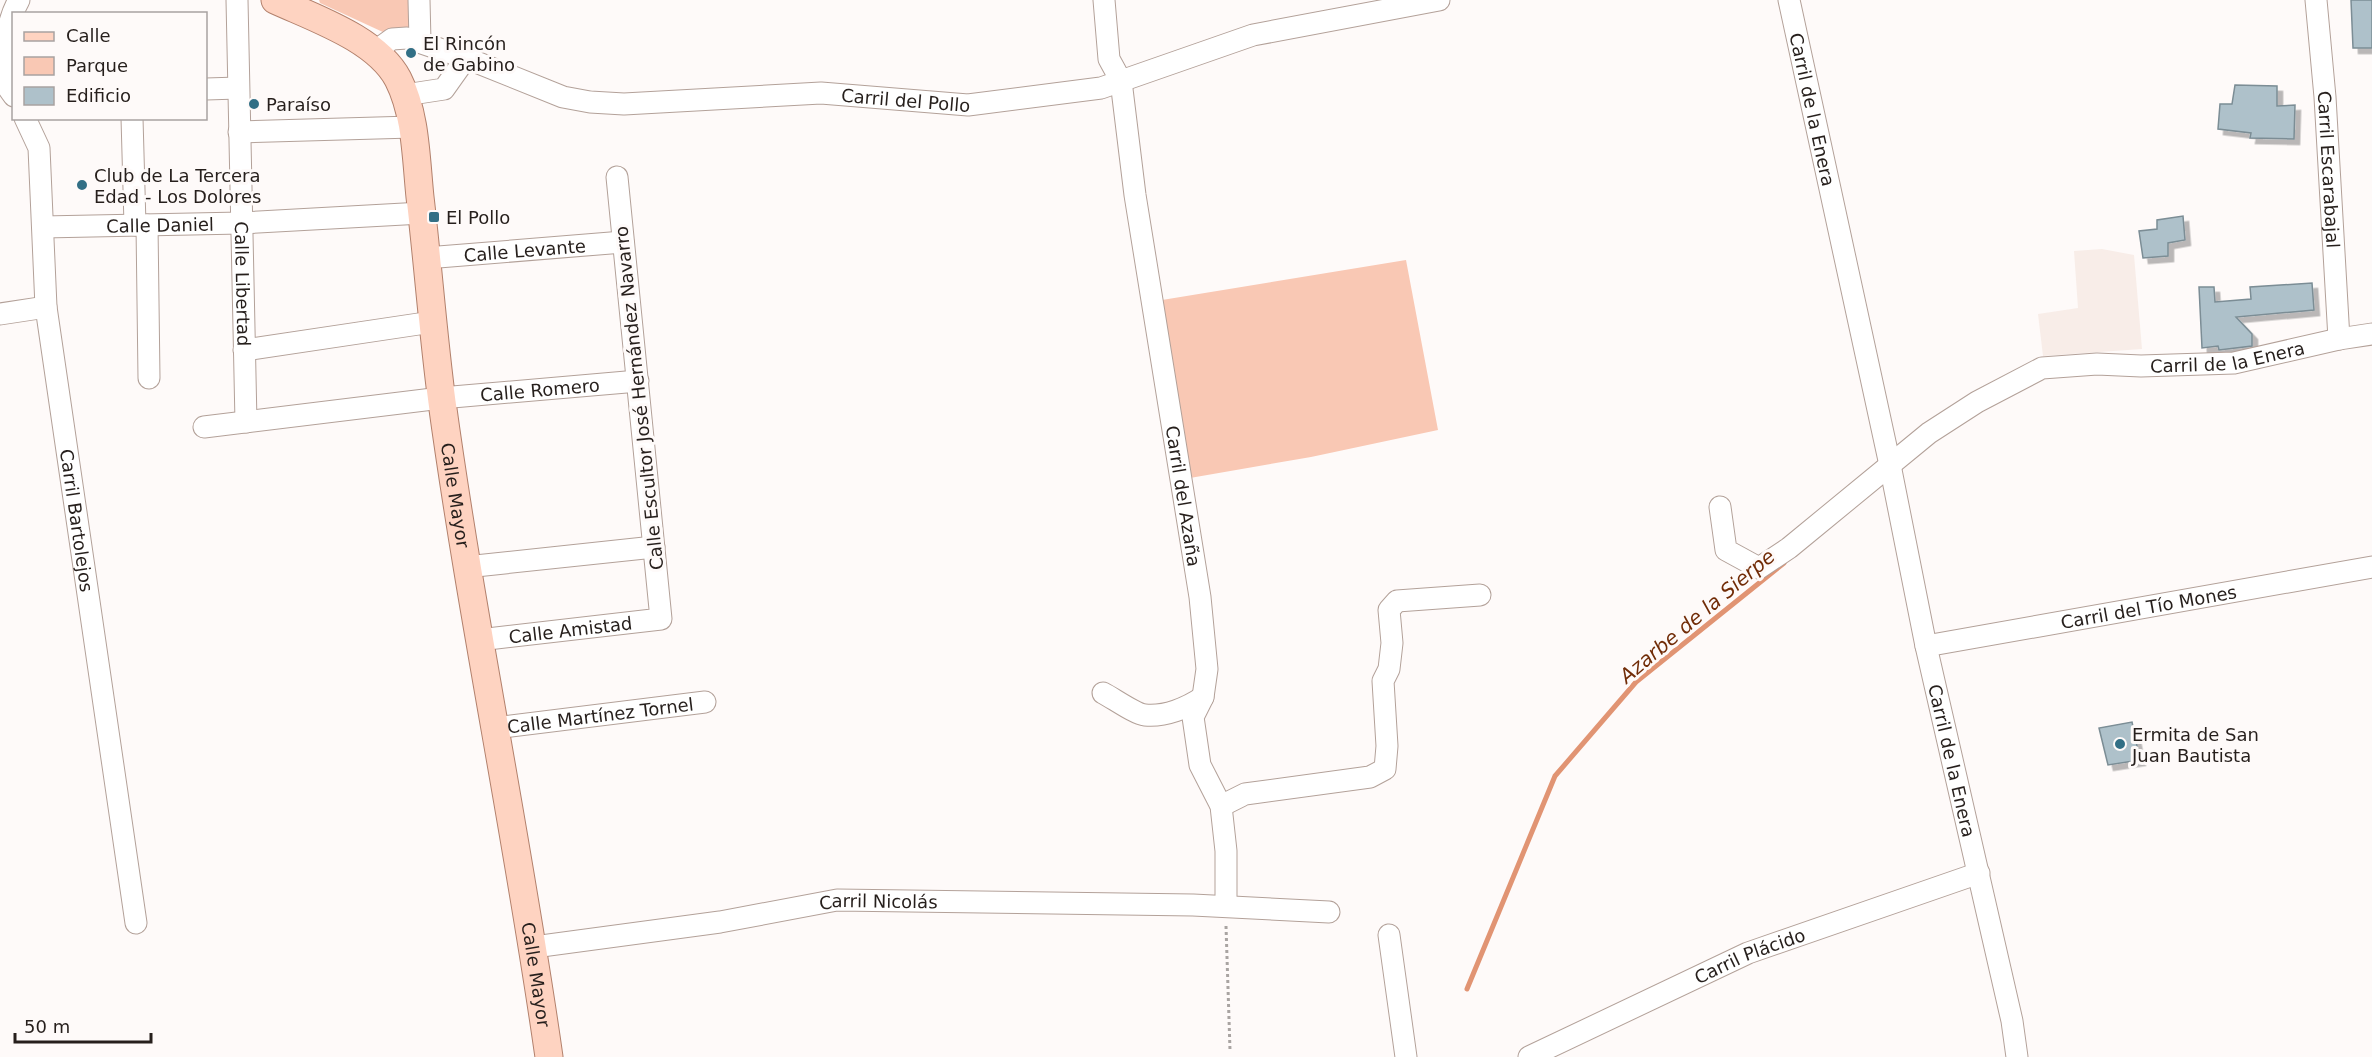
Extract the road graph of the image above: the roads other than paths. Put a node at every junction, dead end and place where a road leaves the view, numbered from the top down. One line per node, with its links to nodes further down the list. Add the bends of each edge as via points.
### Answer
1 (19, 0): 15 (street, via 11,13 4,52 6,83)
2 (237, 0): 13 (street, Calle Libertad)
3 (275, 0): 10 (main road, Calle Mayor, via 353,37)
4 (419, 0): 9 (street)
5 (1104, 0): 12 (street, Carril del Azaña, via 1109,59)
6 (1439, 0): 12 (street, Carril del Pollo, via 1253,35)
7 (1789, 0): 39 (street, Carril de la Enera)
8 (2316, 0): 32 (street, Carril Escarabajal)
9 (420, 41): 10 (street, Carril del Pollo, via 393,39); 11 (street, Carril del Pollo)
10 (374, 52): 16 (main road, Calle Mayor, via 396,75)
11 (466, 58): 12 (street, Carril del Pollo, via 563,97 624,104 821,93 968,105 1101,88); 16 (street, via 444,89)
12 (1121, 81): 49 (street, Carril del Azaña, via 1200,597 1208,669)
13 (238, 88): 14 (street); 20 (street, Calle Libertad)
14 (207, 89)
15 (12, 92)
16 (405, 95): 19 (main road, Calle Mayor)
17 (26, 120): 25 (street, Carril Bartolejos, via 39,148)
18 (132, 120): 24 (street)
19 (412, 127): 20 (street); 22 (main road, Calle Mayor)
20 (239, 132): 23 (street, Calle Libertad)
21 (617, 177): 26 (street, Calle Escultor José Hernández Navarro)
22 (422, 213): 23 (street, Calle Daniel); 27 (main road, Calle Mayor)
23 (241, 223): 24 (street, Calle Daniel); 33 (street, Calle Libertad)
24 (141, 225): 25 (street, Calle Daniel); 34 (street)
25 (43, 227): 28 (street, Carril Bartolejos)
26 (623, 242): 27 (street, Calle Levante); 35 (street, Calle Escultor José Hernández Navarro)
27 (426, 258): 30 (main road, Calle Mayor)
28 (46, 308): 29 (street); 56 (street, Carril Bartolejos)
29 (0, 314)
30 (432, 322): 33 (street); 36 (main road, Calle Mayor)
31 (2372, 334): 32 (street, Carril de la Enera)
32 (2339, 339): 39 (street, Carril de la Enera, via 2234,363 2043,368 1977,402 1929,433)
33 (244, 350): 37 (street, Calle Libertad)
34 (149, 378)
35 (638, 381): 36 (street, Calle Romero); 41 (street, Calle Escultor José Hernández Navarro)
36 (441, 398): 37 (street, Calle Romero); 42 (main road, Calle Mayor)
37 (246, 422): 38 (street, Calle Romero)
38 (204, 427)
39 (1890, 465): 40 (street, via 1759,568 1726,550); 47 (street, Carril de la Enera)
40 (1720, 507)
41 (654, 547): 42 (street); 45 (street, Calle Escultor José Hernández Navarro)
42 (466, 567): 46 (main road, Calle Mayor)
43 (2372, 567): 47 (street, Carril del Tío Mones)
44 (1480, 595): 52 (street, via 1397,602 1389,609 1392,643 1389,669 1383,681 1386,769 1370,777 1245,794)
45 (661, 619): 46 (street, Calle Amistad)
46 (479, 640): 51 (main road, Calle Mayor)
47 (1926, 646): 53 (street, Carril de la Enera)
48 (1103, 693): 49 (street, via 1144,715 1191,706)
49 (1203, 697): 52 (street, Carril del Azaña, via 1193,717 1200,765)
50 (705, 702): 51 (street, Calle Martínez Tornel)
51 (495, 728): 58 (main road, Calle Mayor)
52 (1221, 806): 54 (street, Carril del Azaña)
53 (1979, 873): 61 (street, Carril Plácido, via 1748,953); 62 (street, Carril de la Enera)
54 (1226, 906): 55 (street, Carril Nicolás); 58 (street, Carril Nicolás, via 837,900 720,922)
55 (1329, 912)
56 (136, 922)
57 (1389, 936): 60 (street)
58 (534, 947): 59 (main road, Calle Mayor)
59 (549, 1057)
60 (1406, 1057)
61 (1529, 1057)
62 (2017, 1057)

